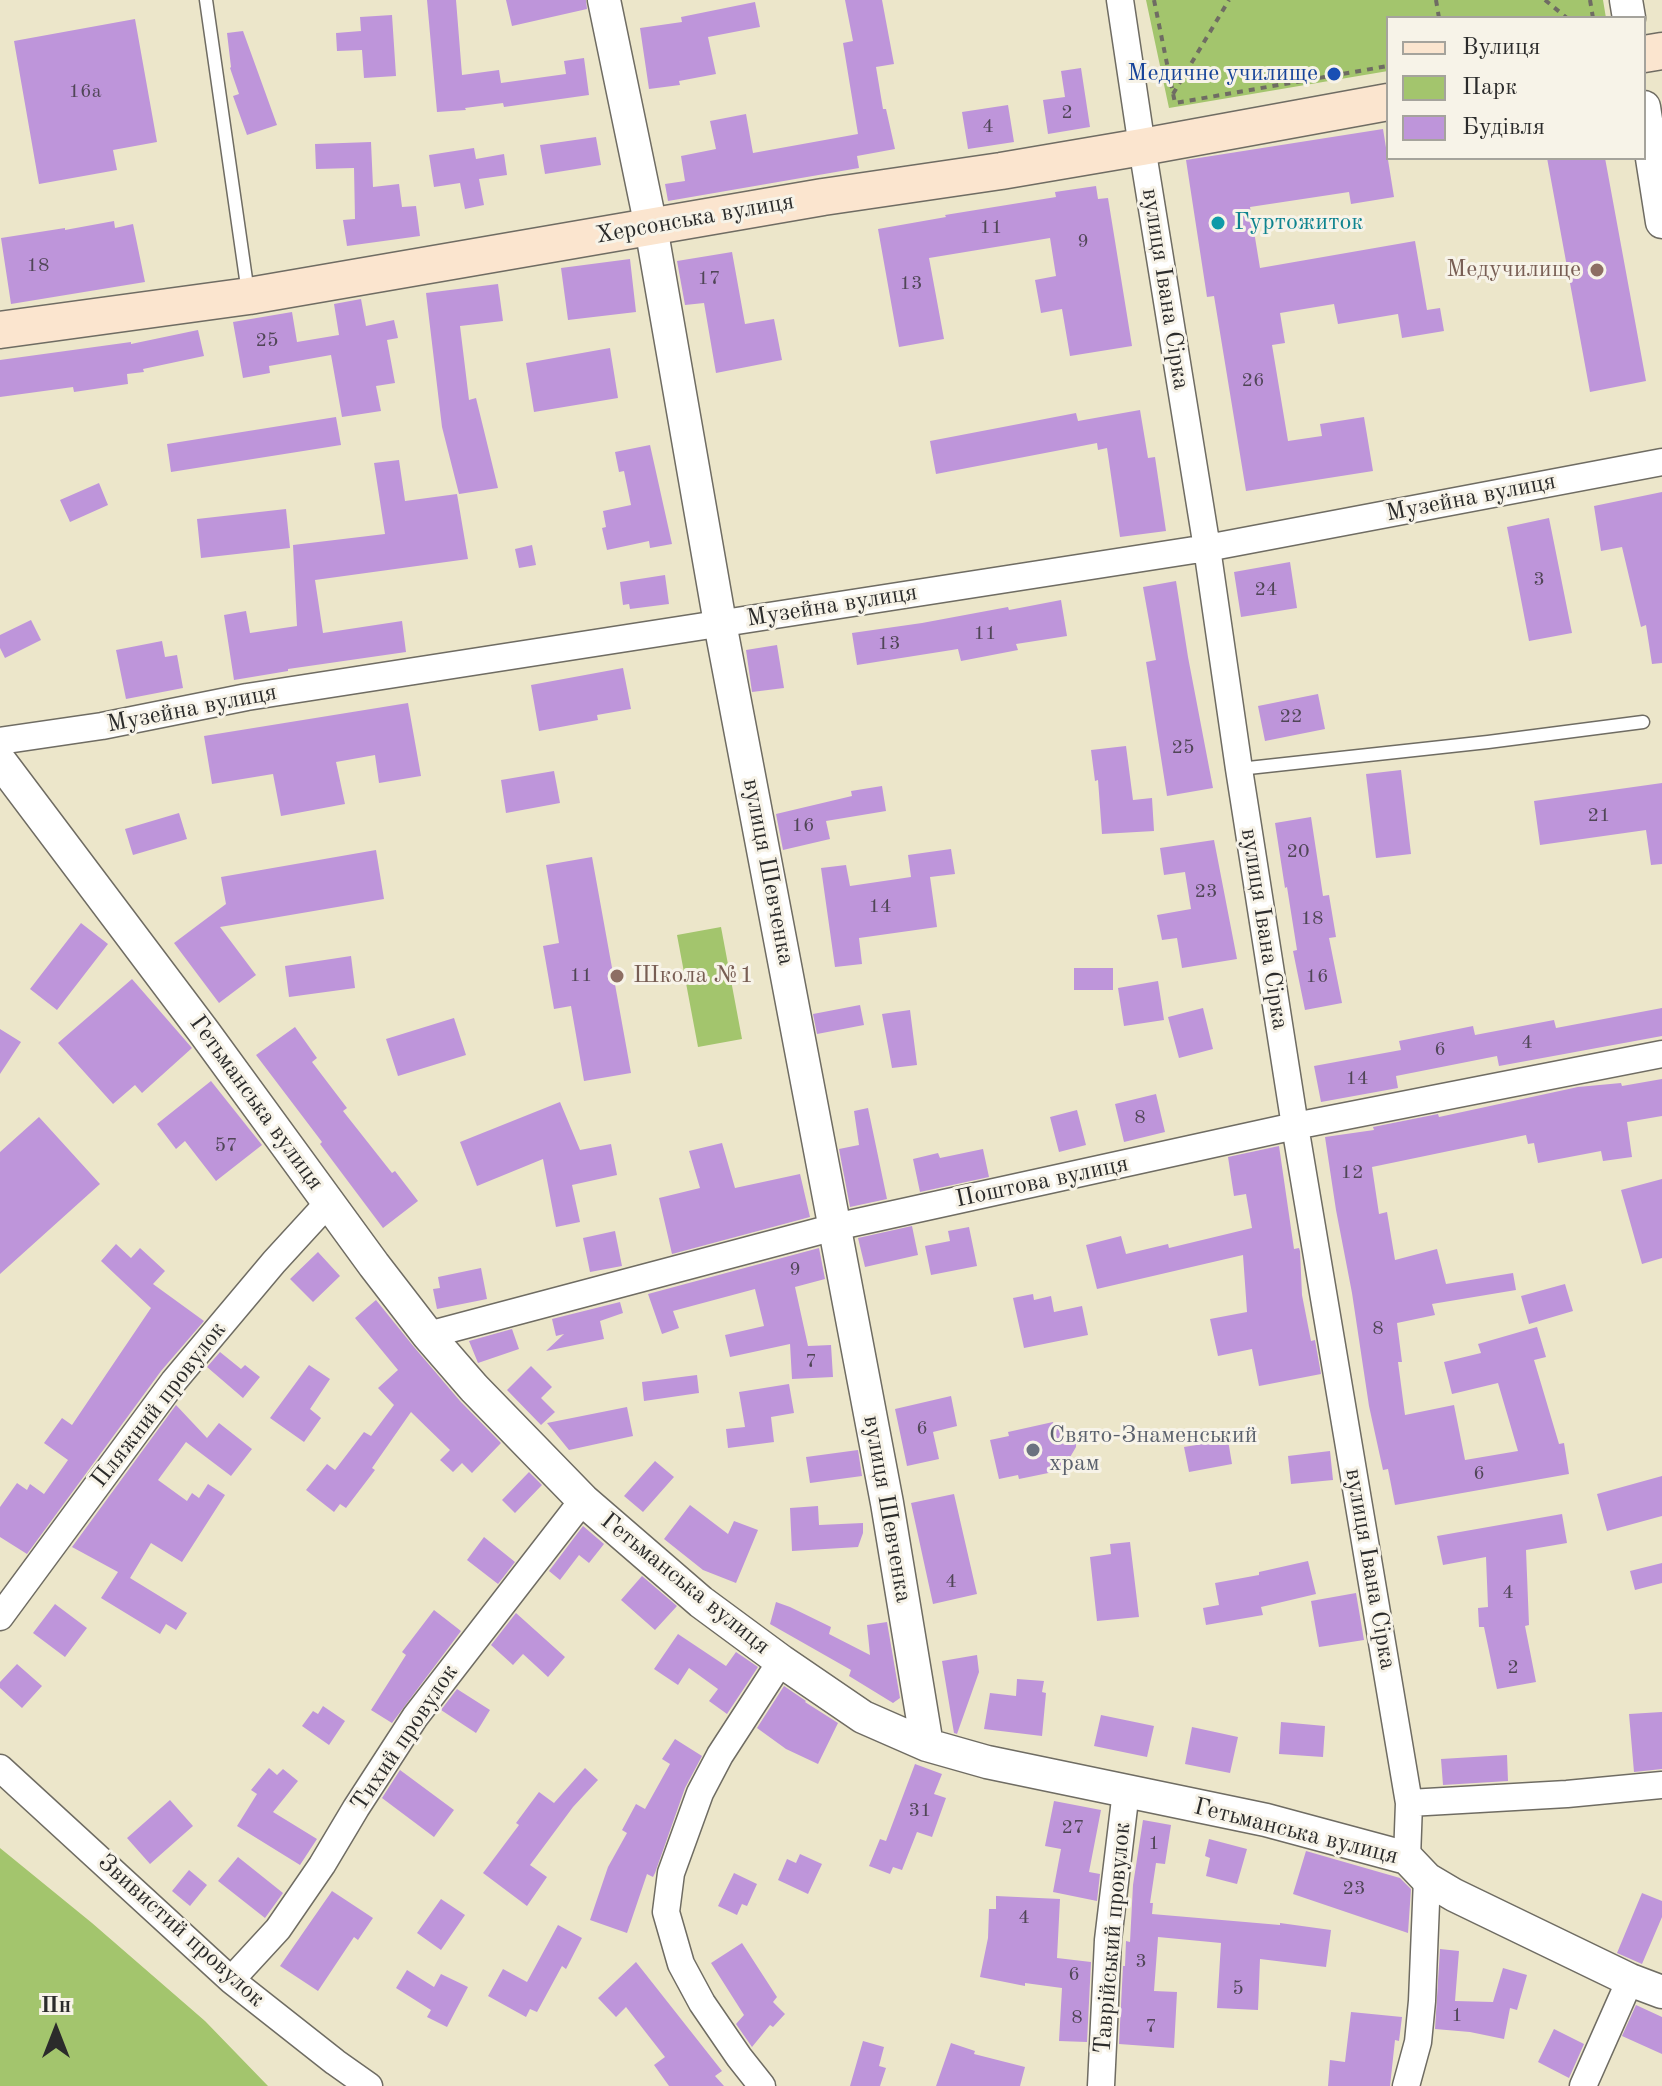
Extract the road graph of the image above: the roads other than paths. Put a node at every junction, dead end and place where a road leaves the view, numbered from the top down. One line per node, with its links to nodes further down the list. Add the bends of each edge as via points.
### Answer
1 (206, 0): 9 (lane)
2 (604, 0): 8 (street, вулиця Шевченка)
3 (1120, 0): 6 (street, вулиця Івана Сірка)
4 (1386, 102): 6 (main road, Херсонська вулиця)
5 (1646, 120): 7 (street)
6 (1142, 147): 8 (main road, Херсонська вулиця); 12 (street, вулиця Івана Сірка)
7 (1662, 222)
8 (651, 227): 9 (main road, Херсонська вулиця); 13 (street, вулиця Шевченка)
9 (249, 296): 10 (main road, Херсонська вулиця)
10 (0, 330)
11 (1662, 462): 12 (street, Музейна вулиця)
12 (1207, 548): 13 (street, Музейна вулиця); 17 (street, вулиця Івана Сірка)
13 (720, 623): 15 (street, Музейна вулиця); 21 (street, вулиця Шевченка)
14 (1643, 722): 17 (lane)
15 (0, 741)
16 (0, 761): 20 (street, Гетьманська вулиця)
17 (1239, 769): 19 (street, вулиця Івана Сірка)
18 (1662, 1054): 19 (street, Поштова вулиця)
19 (1295, 1126): 21 (street, Поштова вулиця); 30 (street, вулиця Івана Сірка)
20 (329, 1202): 22 (street, Гетьманська вулиця); 24 (street, Пляжний провулок, via 174,1381)
21 (835, 1227): 22 (street, Поштова вулиця); 26 (street, вулиця Шевченка)
22 (428, 1335): 23 (street, Гетьманська вулиця)
23 (583, 1500): 25 (street, Гетьманська вулиця, via 701,1602); 32 (street, Тихий провулок, via 415,1717 278,1929)
24 (0, 1617)
25 (781, 1661): 26 (street, Гетьманська вулиця, via 863,1717); 36 (street, via 700,1793 671,1873 666,1912 681,1964 702,2003)
26 (927, 1745): 29 (street, Гетьманська вулиця)
27 (0, 1768): 32 (street, Звивистий провулок)
28 (1662, 1785): 30 (street)
29 (1126, 1791): 31 (street, Гетьманська вулиця, via 1266,1820); 37 (street, Таврійський провулок, via 1108,1940)
30 (1409, 1803): 31 (street, вулиця Івана Сірка)
31 (1417, 1868): 33 (street, Гетьманська вулиця, via 1454,1895); 38 (street, вулиця Івана Сірка, via 1422,2001)
32 (231, 1980): 35 (street, Звивистий провулок)
33 (1630, 1980): 34 (street, Гетьманська вулиця); 39 (street)
34 (1662, 1992)
35 (369, 2086)
36 (762, 2086)
37 (1101, 2086)
38 (1406, 2086)
39 (1583, 2086)

